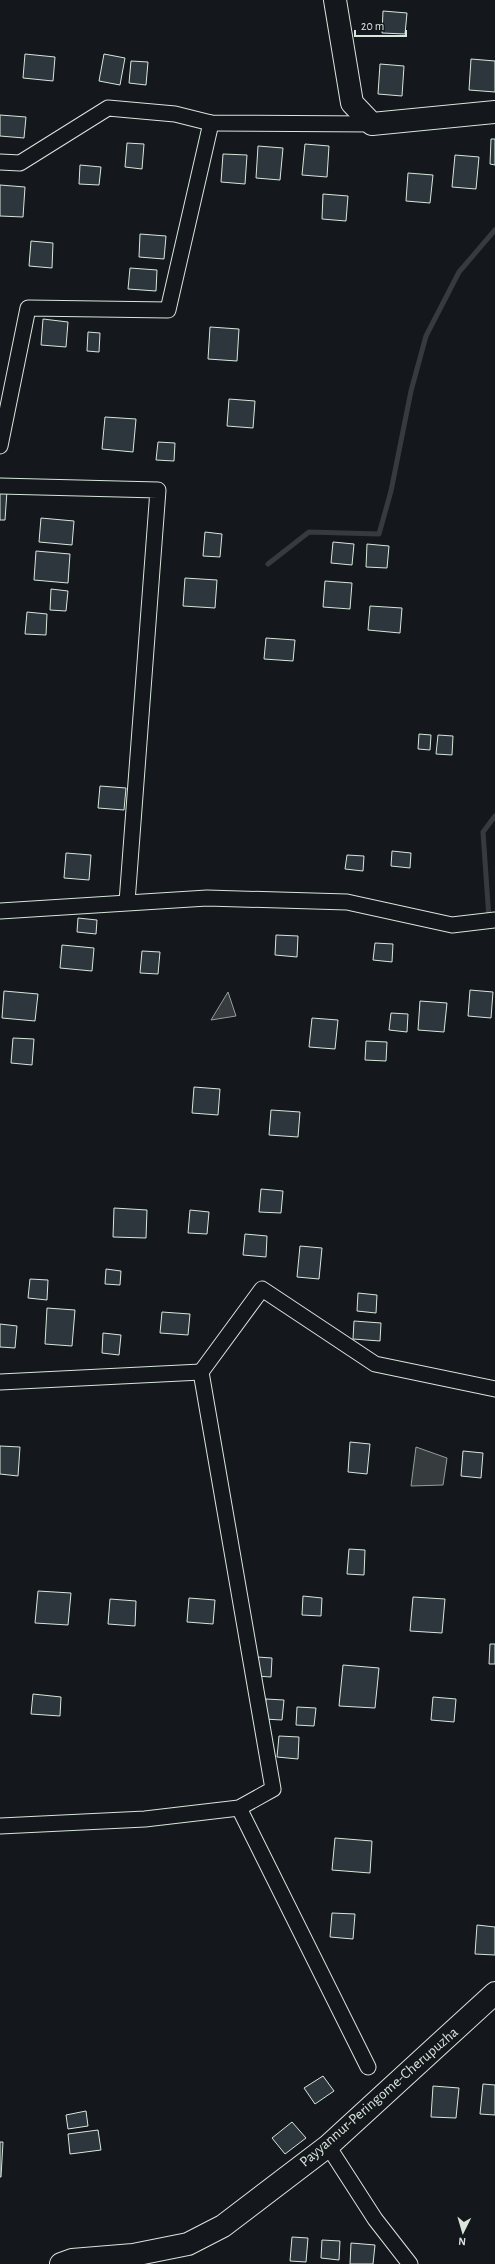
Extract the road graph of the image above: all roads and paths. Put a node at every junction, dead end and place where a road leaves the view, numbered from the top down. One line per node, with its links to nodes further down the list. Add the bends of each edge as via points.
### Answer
1 (335, 0): 4 (main road, via 352,103)
2 (495, 112): 4 (main road)
3 (211, 122): 4 (street); 5 (street, via 175,114 108,108 20,163); 6 (street, via 168,310 28,308)
4 (372, 124)
5 (0, 162)
6 (0, 446)
7 (0, 486): 8 (street, via 158,490)
8 (127, 902): 9 (street); 10 (street, via 207,898 347,902 452,925)
9 (0, 911)
10 (495, 920)
11 (201, 1372): 12 (street); 13 (street, via 262,1289 375,1364); 14 (street, via 272,1789)
12 (0, 1382)
13 (495, 1389)
14 (239, 1808): 15 (street, via 145,1819); 17 (street)
15 (0, 1826)
16 (495, 1993): 18 (main road, Payyannur-Peringome-Cherupuzha)
17 (368, 2067)
18 (328, 2146): 19 (main road, Payyannur-Peringome-Cherupuzha, via 223,2226 188,2244 133,2255 72,2260); 20 (street, via 375,2219)
19 (61, 2264)
20 (410, 2264)

